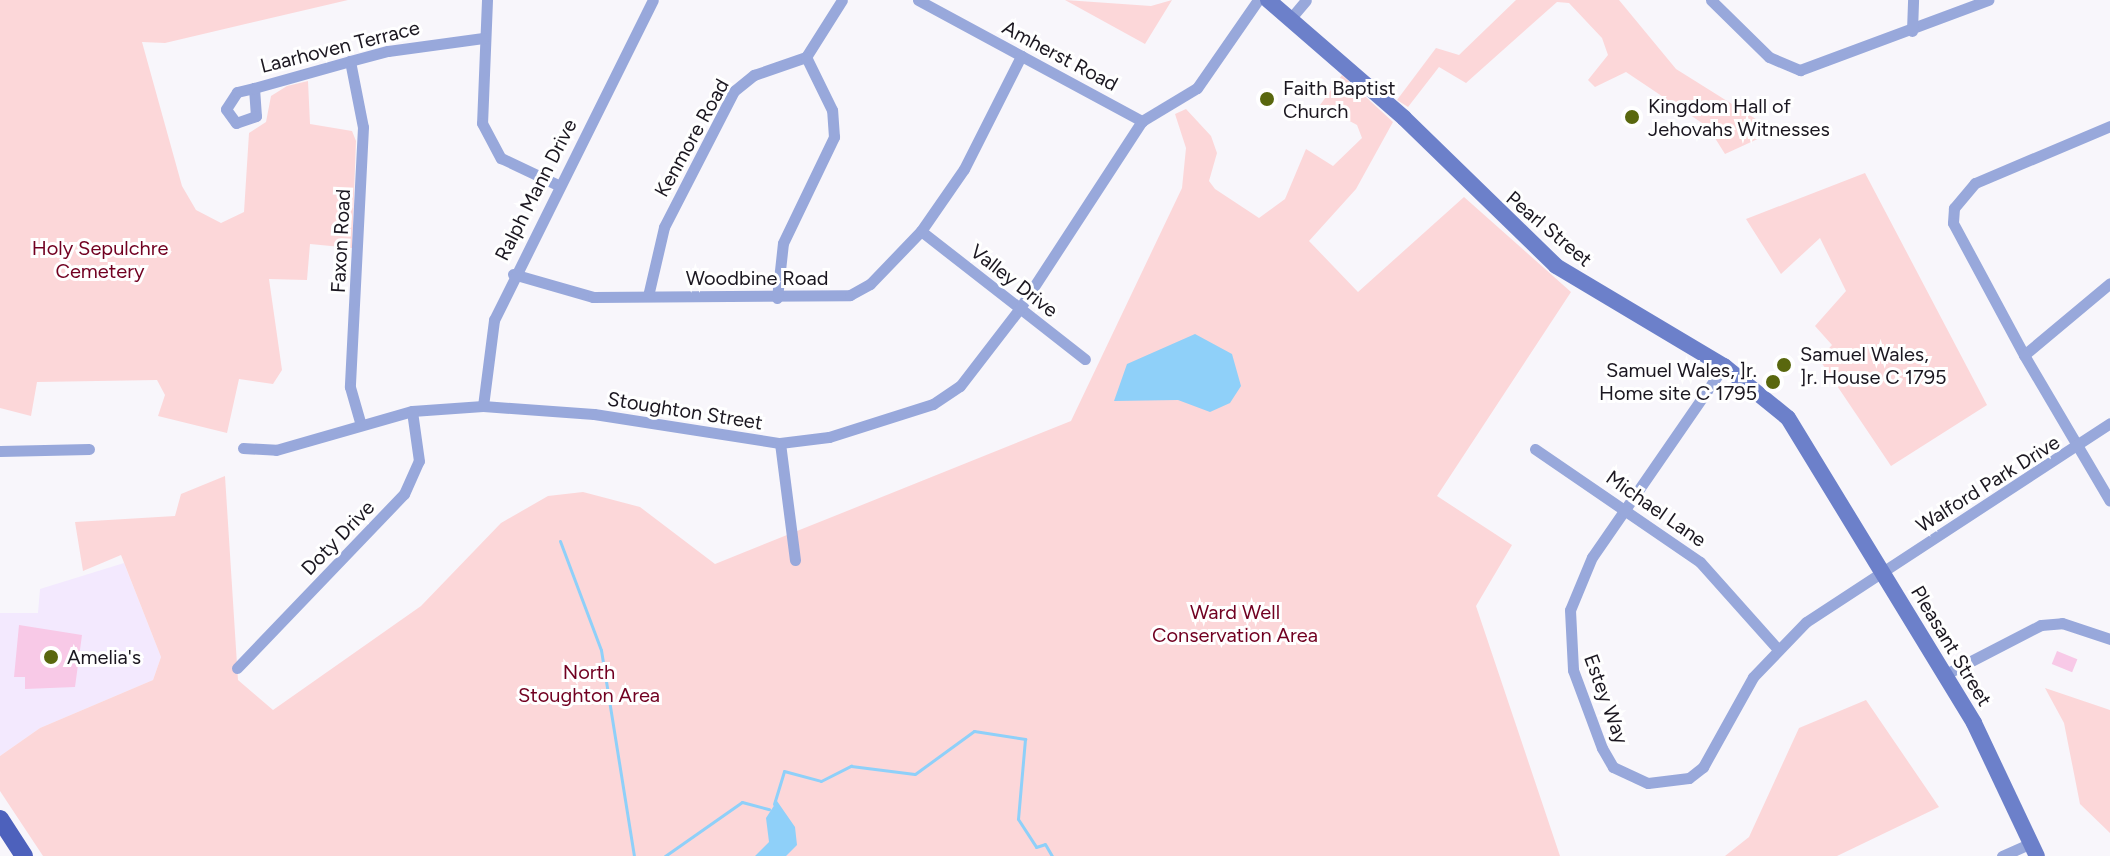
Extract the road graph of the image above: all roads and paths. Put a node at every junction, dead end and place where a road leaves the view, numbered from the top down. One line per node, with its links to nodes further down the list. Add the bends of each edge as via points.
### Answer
1 (487, 0): 13 (street)
2 (653, 0): 20 (street, Ralph Mann Drive)
3 (842, 0): 15 (street)
4 (918, 0): 14 (street, Amherst Road)
5 (1258, 0): 18 (street, Stoughton Street, via 1197,88)
6 (1268, 0): 11 (main road, Pearl Street)
7 (1306, 0): 11 (street)
8 (1711, 0): 12 (street, via 1769,57 1792,69 1826,66)
9 (1913, 0): 12 (street)
10 (1988, 0): 12 (street)
11 (1291, 18): 29 (main road, Pearl Street, via 1556,266)
12 (1912, 31)
13 (483, 38): 16 (street, Laarhoven Terrace); 20 (street, via 479,106 491,145)
14 (1021, 56): 18 (street, Amherst Road); 21 (street, Woodbine Road, via 964,169)
15 (806, 57): 24 (street, Kenmore Road, via 754,75 734,91 664,227); 25 (street, via 832,110 834,137 783,243)
16 (350, 61): 17 (street, Laarhoven Terrace); 32 (street, Faxon Road, via 363,127 350,387)
17 (254, 88)
18 (1142, 121): 26 (street, Stoughton Street)
19 (2110, 126): 27 (street, via 1989,175 1954,208 1956,234)
20 (558, 185): 22 (street, Ralph Mann Drive)
21 (921, 231): 25 (street, Woodbine Road, via 870,284 850,295); 26 (street, Valley Drive)
22 (513, 274): 24 (street, Woodbine Road, via 575,294); 30 (street, Ralph Mann Drive, via 494,320)
23 (2110, 283): 27 (street)
24 (648, 296): 25 (street, Woodbine Road)
25 (777, 298)
26 (1020, 308): 28 (street, Valley Drive); 34 (street, Stoughton Street, via 946,397 829,437)
27 (2024, 355): 36 (street)
28 (1085, 359)
29 (1724, 366): 40 (main road, Pearl Street, via 1788,418); 42 (street, Estey Way)
30 (483, 406): 31 (street, Stoughton Street); 34 (street, Stoughton Street, via 594,414)
31 (412, 411): 32 (street, Stoughton Street); 47 (street, Doty Drive, via 419,461 404,494)
32 (360, 423): 35 (street, Stoughton Street, via 300,445)
33 (2110, 423): 36 (street, Walford Park Drive)
34 (780, 443): 43 (street)
35 (243, 448)
36 (2079, 448): 41 (street); 44 (street, Walford Park Drive)
37 (89, 449): 39 (street)
38 (1535, 449): 42 (street, Michael Lane)
39 (0, 451)
40 (1819, 463): 44 (main road, Pleasant Street)
41 (2110, 501)
42 (1626, 509): 46 (street, Michael Lane, via 1700,562); 46 (street, Estey Way, via 1578,583 1567,636 1573,670 1613,767 1648,783 1689,778)
43 (795, 560)
44 (1883, 571): 46 (street, Estey Way); 48 (main road, Pleasant Street)
45 (2110, 639): 48 (street, via 2041,625)
46 (1777, 648)
47 (237, 668)
48 (1944, 675): 50 (main road, Pleasant Street)
49 (0, 819): 51 (main road)
50 (2034, 850): 52 (street)
51 (24, 856)
52 (2002, 856)

